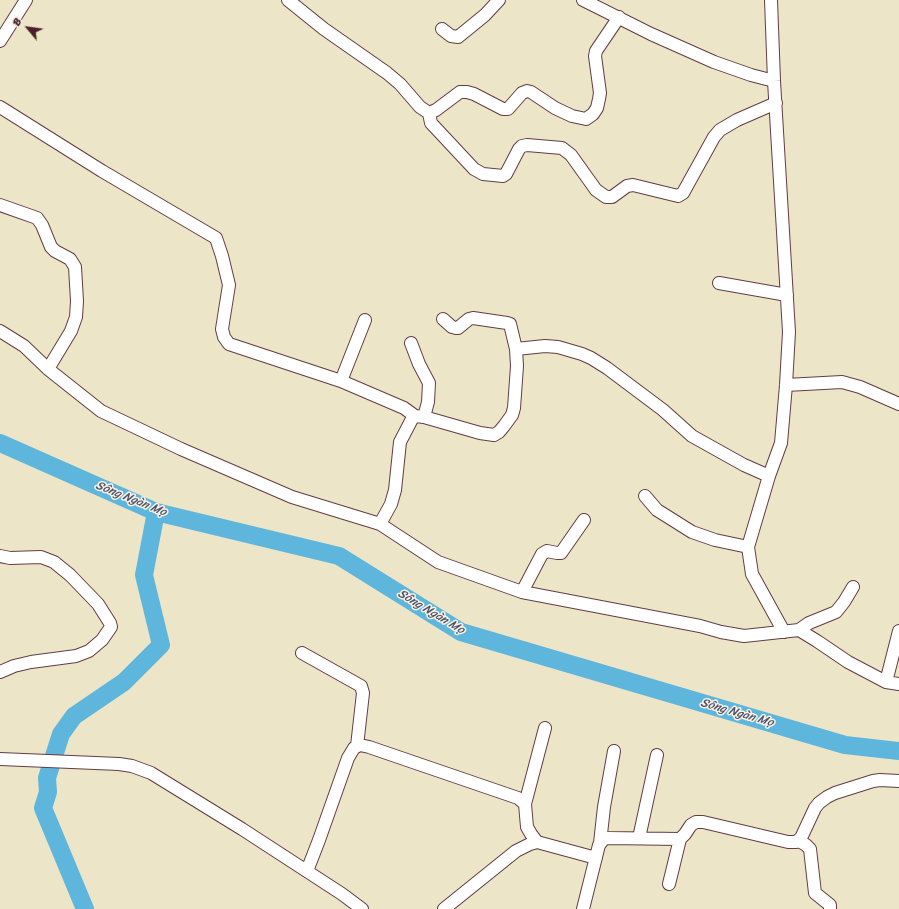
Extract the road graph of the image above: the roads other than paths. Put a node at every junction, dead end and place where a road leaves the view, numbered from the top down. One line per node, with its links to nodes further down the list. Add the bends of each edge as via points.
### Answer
1 (26, 0): 8 (street)
2 (499, 0): 7 (street, via 485,16 458,37 451,36)
3 (583, 0): 6 (street)
4 (771, 0): 9 (street)
5 (291, 1): 12 (street, via 324,29 397,81)
6 (619, 17): 9 (street, via 714,62); 12 (street, via 596,51 599,99 597,108 586,119 555,108 527,91 508,109 503,109 474,94 460,92)
7 (442, 29)
8 (0, 41)
9 (774, 81): 10 (street)
10 (776, 103): 12 (street, via 720,130 678,196 633,185 627,186 612,197 606,197 596,190 571,155 562,148 522,146 506,174 483,174 474,169 431,123); 15 (street)
11 (0, 107): 22 (street, via 216,238 230,285 222,329 229,344)
12 (428, 113)
13 (0, 205): 21 (street, via 37,218 51,247 70,259 75,267 76,317 71,331)
14 (719, 283): 15 (street)
15 (787, 295): 23 (street, via 789,332)
16 (443, 319): 20 (street, via 456,328 473,318 510,324)
17 (364, 320): 22 (street)
18 (0, 331): 21 (street, via 24,346)
19 (411, 343): 25 (street, via 430,390 428,402)
20 (516, 349): 25 (street, via 514,408 499,432 491,435 480,433); 26 (street, via 558,347 591,358 664,410 692,436)
21 (48, 369): 29 (street, via 101,411 182,449 292,497)
22 (341, 382): 25 (street, via 404,408)
23 (786, 385): 24 (street, via 842,382); 26 (street, via 781,443)
24 (899, 404)
25 (419, 417): 29 (street, via 410,422 400,442 395,490)
26 (769, 476): 30 (street)
27 (645, 496): 30 (street, via 657,510 692,532)
28 (584, 520): 33 (street, via 561,553 544,552)
29 (380, 524): 33 (street, via 438,562)
30 (748, 547): 36 (street, via 752,574)
31 (0, 556): 38 (street, via 41,557 54,562 98,604 111,627 102,640 89,651 76,656 19,665)
32 (853, 587): 34 (street, via 836,612)
33 (522, 592): 36 (street, via 744,636)
34 (799, 630): 36 (street); 39 (street, via 848,662)
35 (899, 631): 39 (street)
36 (784, 632)
37 (302, 653): 42 (street, via 361,686 363,693)
38 (0, 672)
39 (886, 682): 40 (street)
40 (899, 684)
41 (545, 728): 47 (street)
42 (357, 746): 47 (street, via 369,747 412,761 518,798); 54 (street, via 348,758)
43 (614, 751): 52 (street)
44 (657, 755): 48 (street)
45 (0, 759): 54 (street, via 132,766 151,773)
46 (899, 781): 50 (street, via 873,781 827,797 815,808)
47 (525, 804): 51 (street, via 527,827)
48 (639, 838): 49 (street); 52 (street, via 608,838)
49 (680, 839): 50 (street, via 691,825 703,822 788,842); 55 (street)
50 (799, 841): 59 (street, via 810,849 815,893 830,905)
51 (537, 842): 53 (street); 57 (street, via 516,851)
52 (600, 843): 53 (street)
53 (596, 858): 58 (street)
54 (307, 871): 56 (street)
55 (669, 884)
56 (362, 909)
57 (444, 909)
58 (583, 909)
59 (830, 909)

